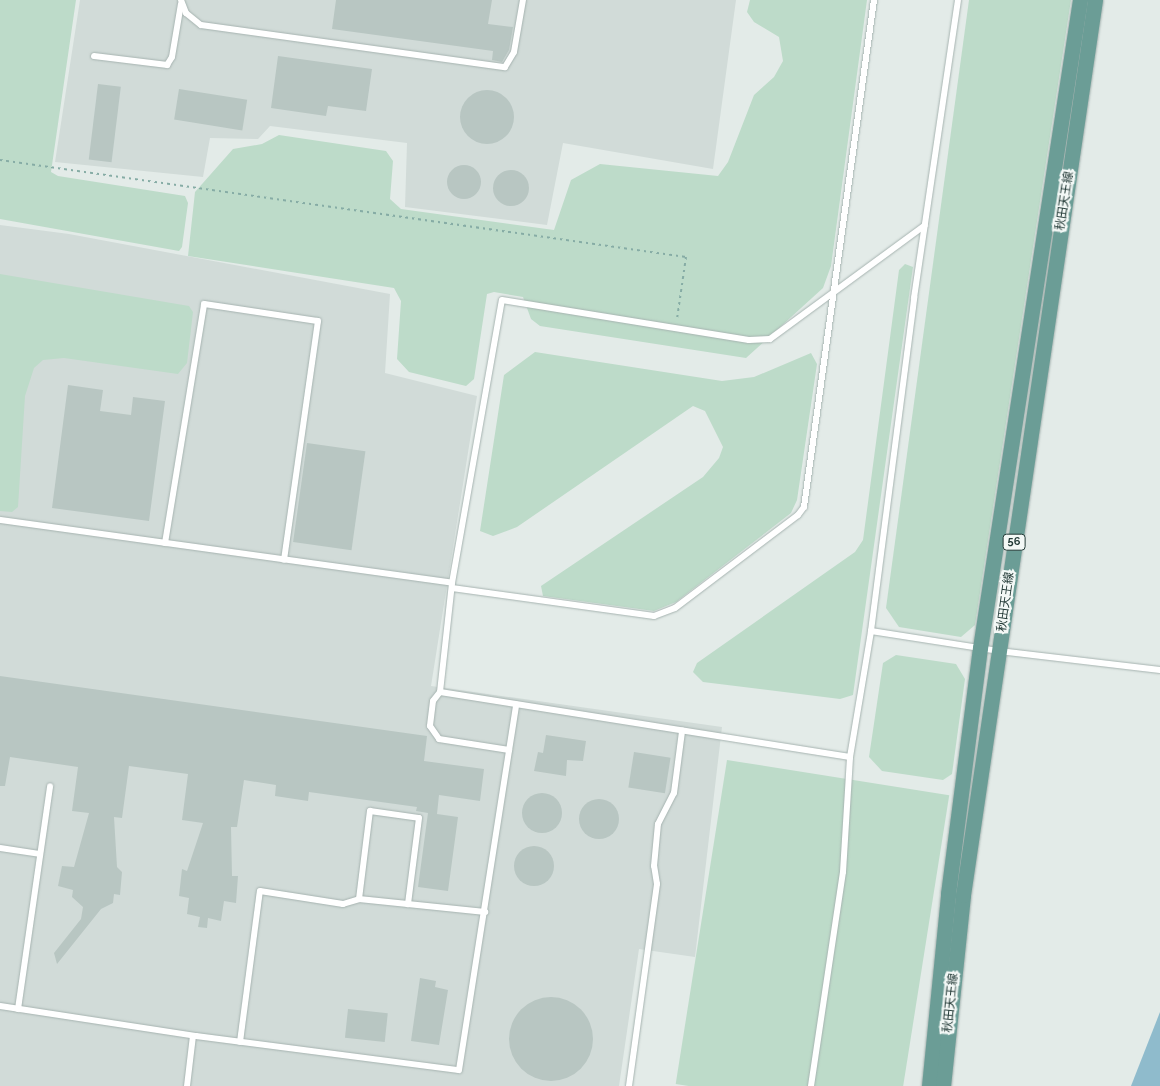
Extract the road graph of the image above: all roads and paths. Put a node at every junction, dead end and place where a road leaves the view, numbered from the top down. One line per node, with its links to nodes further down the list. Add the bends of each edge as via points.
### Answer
1 (523, 0): 6 (lane, via 514,52 505,67 201,25 186,13)
2 (874, 0): 10 (lane)
3 (958, 0): 9 (lane)
4 (1080, 0): 17 (main road, 秋田天王線 / 56)
5 (1095, 0): 18 (main road, 秋田天王線 / 56)
6 (182, 1): 7 (lane, via 172,57 167,65)
7 (94, 56)
8 (0, 160): 11 (path, via 686,257)
9 (926, 225): 10 (lane); 16 (lane)
10 (834, 292): 11 (lane, via 770,339 749,340); 15 (lane, via 804,507 798,515 675,608 654,616)
11 (676, 328): 15 (lane, via 502,300)
12 (0, 520): 13 (lane)
13 (165, 543): 14 (lane); 14 (lane, via 204,304 318,321)
14 (284, 560): 15 (lane)
15 (452, 586): 20 (lane)
16 (871, 631): 17 (lane); 24 (lane)
17 (980, 648): 18 (lane); 38 (main road, 秋田天王線 / 56, via 950,884)
18 (999, 652): 19 (lane); 39 (main road, 秋田天王線 / 56, via 963,895)
19 (1160, 670)
20 (440, 692): 21 (lane); 23 (lane, via 433,701 430,726 439,739)
21 (516, 704): 22 (lane); 23 (lane)
22 (682, 731): 24 (lane); 36 (lane, via 674,793 658,824 654,866 657,884)
23 (509, 750): 30 (lane)
24 (850, 757): 37 (lane, via 843,872)
25 (50, 786): 27 (lane)
26 (0, 848): 27 (lane)
27 (40, 854): 32 (lane)
28 (359, 899): 29 (lane); 29 (lane, via 370,811 419,818); 34 (lane, via 343,904 260,892)
29 (408, 904): 30 (lane)
30 (485, 912): 34 (lane, via 459,1070)
31 (0, 1006): 32 (lane)
32 (18, 1009): 33 (lane)
33 (193, 1036): 34 (lane); 35 (lane)
34 (240, 1042)
35 (187, 1086)
36 (629, 1086)
37 (811, 1086)
38 (929, 1086)
39 (943, 1086)

